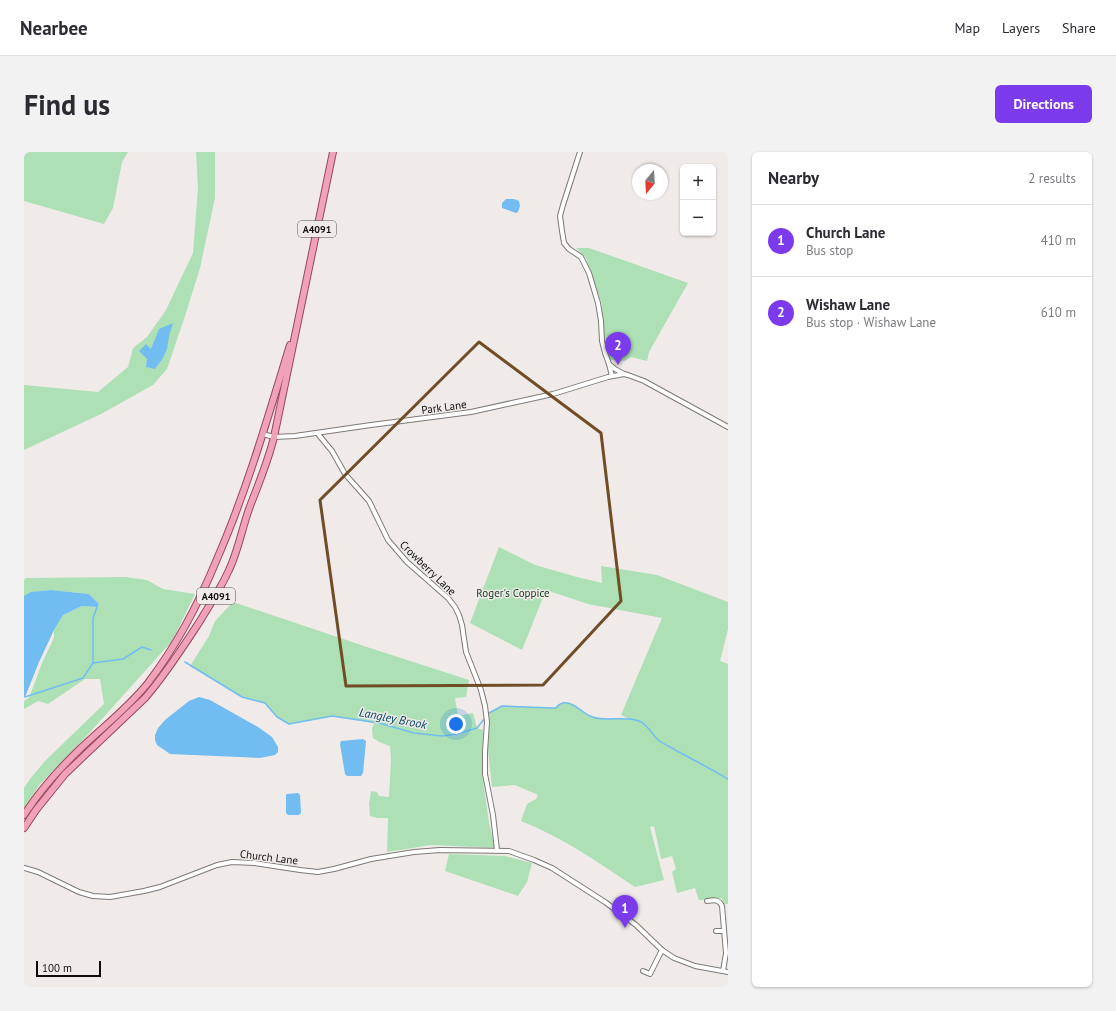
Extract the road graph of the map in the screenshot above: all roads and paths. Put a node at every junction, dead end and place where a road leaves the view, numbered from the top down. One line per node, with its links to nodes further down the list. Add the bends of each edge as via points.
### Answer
1 (333, 152): 3 (main road, A4091)
2 (580, 152): 4 (street, via 560,216 562,231 564,243 581,257 589,273 598,303 602,341)
3 (301, 307): 8 (main road, A4091); 10 (main road, A4091)
4 (609, 364): 5 (street); 6 (street)
5 (624, 374): 6 (street, Park Lane); 7 (street, via 644,381)
6 (612, 376): 9 (street, Park Lane, via 553,394 471,412)
7 (728, 427)
8 (263, 434): 10 (street, Park Lane); 11 (main road, A4091, via 223,546 199,600 175,643 132,701 81,748)
9 (318, 434): 10 (street, Park Lane); 13 (street, Crowberry Lane, via 332,451 345,474 369,502 388,540 407,562 448,598 459,615 466,652 485,706 487,722 484,774)
10 (274, 437): 12 (main road, A4091, via 229,571 191,635 154,688 66,774)
11 (24, 814)
12 (24, 828)
13 (497, 850): 14 (street, Church Lane, via 414,852 318,872 232,862 160,887 110,897 86,894); 18 (street, Church Lane, via 516,853 552,868 622,914)
14 (24, 868)
15 (707, 901): 17 (street, via 721,902)
16 (716, 931): 17 (street)
17 (724, 931): 20 (street)
18 (662, 950): 19 (street, via 650,974); 20 (street, Church Lane, via 687,963)
19 (643, 971)
20 (726, 972)

